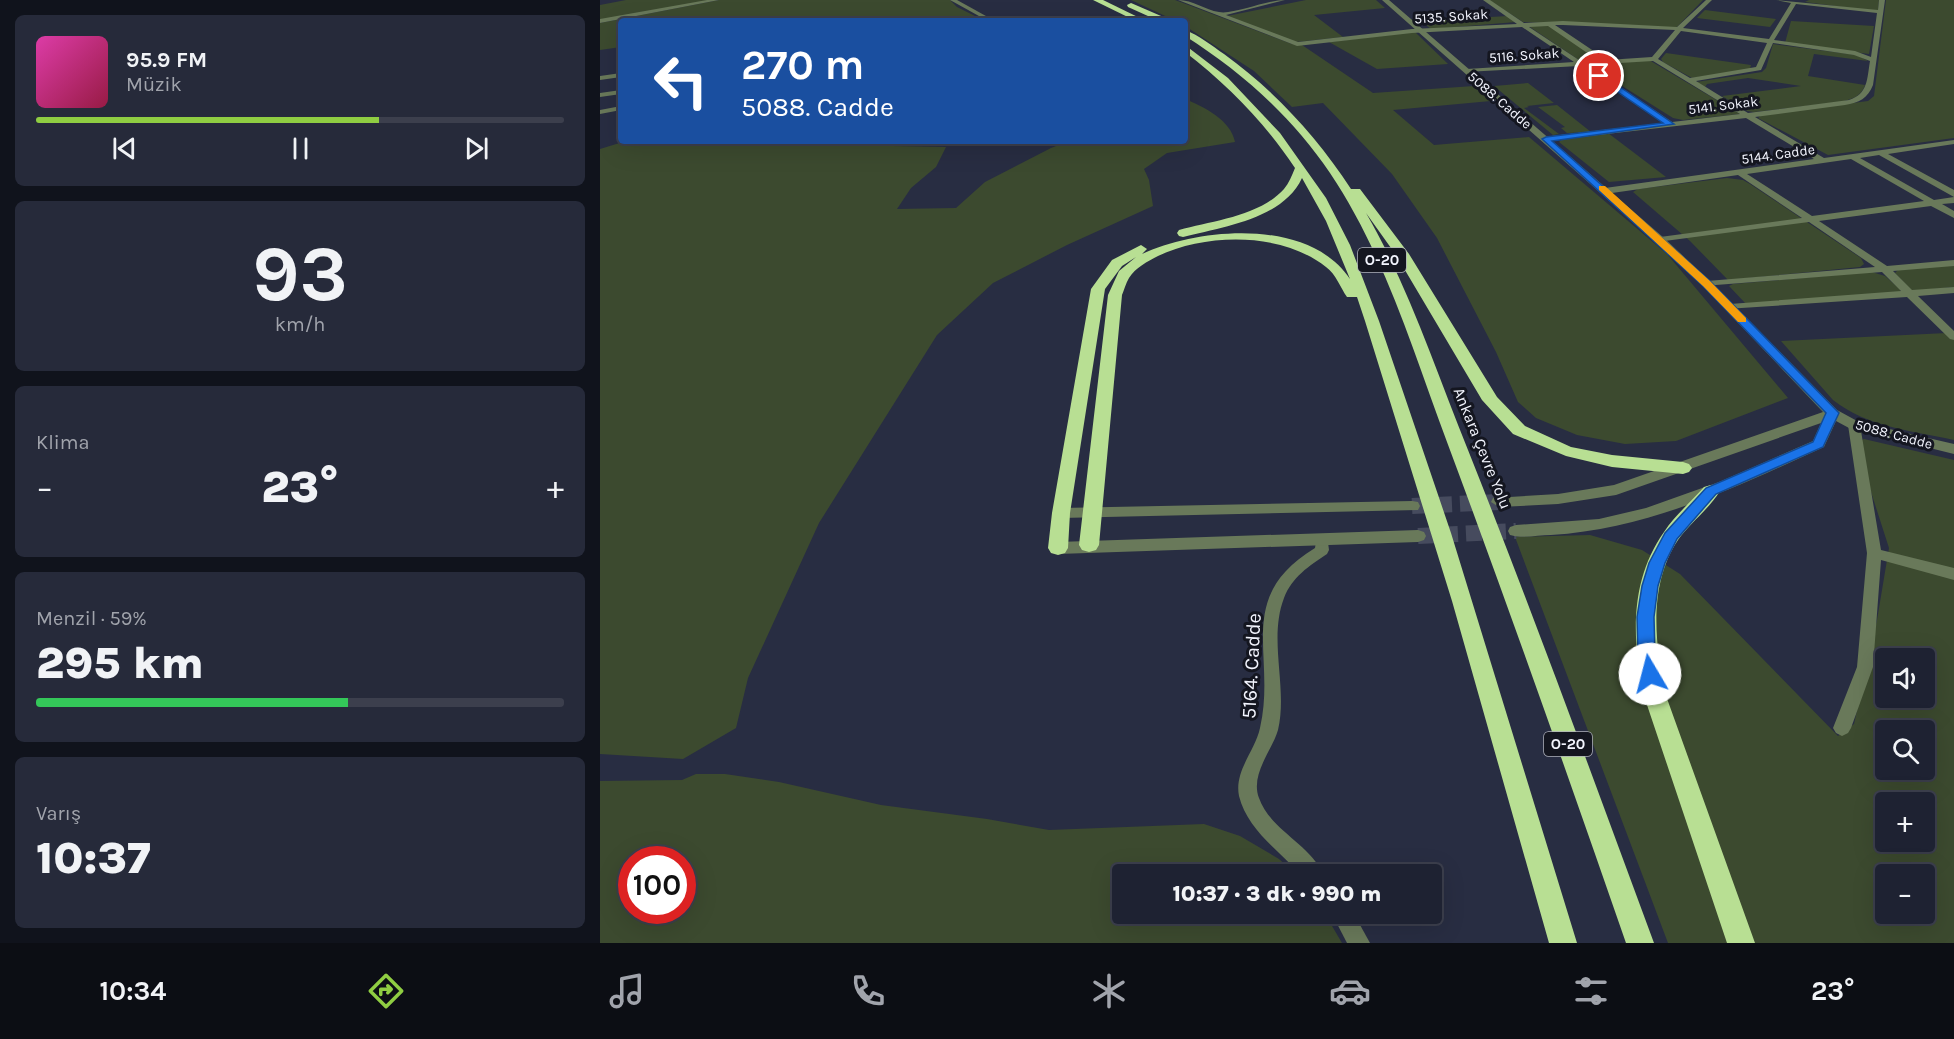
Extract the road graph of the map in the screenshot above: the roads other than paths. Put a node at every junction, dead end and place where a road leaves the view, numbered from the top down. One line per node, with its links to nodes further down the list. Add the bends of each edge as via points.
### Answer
1 (716, 0): 18 (street)
2 (953, 0): 15 (street)
3 (1097, 0): 16 (highway)
4 (1120, 0): 17 (highway)
5 (1181, 0): 14 (street, 5135. Sokak)
6 (1282, 0): 14 (street)
7 (1385, 0): 22 (street, 5088. Cadde)
8 (1486, 0): 20 (street)
9 (1709, 0): 21 (street)
10 (1779, 0): 12 (street)
11 (1882, 0): 13 (street, 5141. Sokak)
12 (1799, 1): 13 (street); 24 (street)
13 (1880, 12): 27 (street, 5141. Sokak)
14 (1219, 15): 22 (street, 5135. Sokak, via 1297,44)
15 (986, 18)
16 (1136, 18)
17 (1159, 18)
18 (600, 21)
19 (1548, 23): 20 (street, 5135. Sokak); 21 (street, 5135. Sokak); 28 (street)
20 (1522, 24): 22 (street, 5135. Sokak); 29 (street)
21 (1681, 29): 24 (street, 5135. Sokak); 26 (street)
22 (1420, 30): 30 (street, 5088. Cadde)
23 (1188, 34): 45 (highway, Ankara Çevre Yolu / O-20, via 1259,86)
24 (1770, 42): 27 (street, 5135. Sokak, via 1855,53); 33 (street, via 1756,71)
25 (1188, 50): 46 (highway, O-20, via 1218,72 1255,108)
26 (1654, 59): 28 (street, 5116. Sokak); 33 (street)
27 (1872, 60): 38 (street, 5141. Sokak, via 1870,86 1862,98)
28 (1606, 62): 29 (street, 5116. Sokak)
29 (1581, 63): 30 (street, 5116. Sokak); 39 (street)
30 (1467, 71): 40 (street, 5088. Cadde)
31 (618, 75): 32 (street)
32 (600, 78)
33 (1691, 80): 38 (street)
34 (618, 92): 35 (street)
35 (600, 95)
36 (618, 109): 37 (street)
37 (600, 112)
38 (1748, 115): 39 (street, 5141. Sokak); 44 (street)
39 (1670, 124): 40 (street, 5141. Sokak)
40 (1546, 139): 48 (street, 5088. Cadde)
41 (1954, 142): 42 (street, 5144. Cadde)
42 (1881, 153): 43 (street, 5144. Cadde); 49 (street)
43 (1853, 157): 44 (street, 5144. Cadde); 51 (street)
44 (1823, 161): 47 (street, 5144. Cadde)
45 (1327, 162): 66 (highway, via 1364,199 1490,400 1519,430 1566,451 1612,461); 84 (highway, Ankara Çevre Yolu / O-20, via 1366,226 1417,344 1497,545)
46 (1300, 168): 62 (highway, O-20, via 1334,228); 71 (highway, via 1287,193 1277,200 1247,214 1141,249 1117,263 1106,276 1098,289)
47 (1741, 173): 48 (street, 5144. Cadde); 53 (street)
48 (1605, 191): 54 (street, 5088. Cadde)
49 (1954, 194)
50 (1954, 200): 51 (street)
51 (1932, 202): 52 (street); 53 (street)
52 (1954, 215)
53 (1810, 220): 54 (street); 56 (street)
54 (1660, 240): 57 (street, 5088. Cadde)
55 (1954, 263): 56 (street)
56 (1885, 269): 57 (street); 59 (street)
57 (1707, 284): 60 (street, 5088. Cadde)
58 (1954, 290): 59 (street)
59 (1912, 294): 60 (street); 61 (street)
60 (1730, 307): 63 (street, 5088. Cadde)
61 (1954, 337)
62 (1378, 345): 70 (highway, via 1343,277 1330,264 1295,246 1256,238 1203,239 1181,243 1137,262 1123,276 1115,295); 83 (highway, O-20, via 1496,708)
63 (1832, 413): 64 (street, 5088. Cadde); 66 (street); 67 (street, via 1819,444)
64 (1854, 425): 65 (street, 5088. Cadde); 77 (street)
65 (1954, 449)
66 (1683, 468): 68 (street, via 1616,490 1558,499)
67 (1711, 491): 72 (street, via 1626,519 1572,529); 85 (highway, via 1671,536 1657,563 1646,617 1646,656 1654,693)
68 (1499, 502)
69 (1412, 506): 70 (street)
70 (1094, 512): 71 (street); 75 (highway)
71 (1061, 513): 76 (highway)
72 (1516, 531)
73 (1418, 536): 74 (street)
74 (1322, 539): 75 (street); 80 (street, 5164. Cadde, via 1322,550 1298,566 1281,586 1271,614 1273,676 1269,730 1249,776 1248,794 1253,809)
75 (1089, 545): 76 (street)
76 (1058, 548)
77 (1874, 553): 78 (street); 79 (street, via 1864,667)
78 (1954, 574)
79 (1842, 728)
80 (1304, 864)
81 (1348, 924): 82 (street)
82 (1359, 943)
83 (1563, 943)
84 (1640, 943)
85 (1741, 943)

